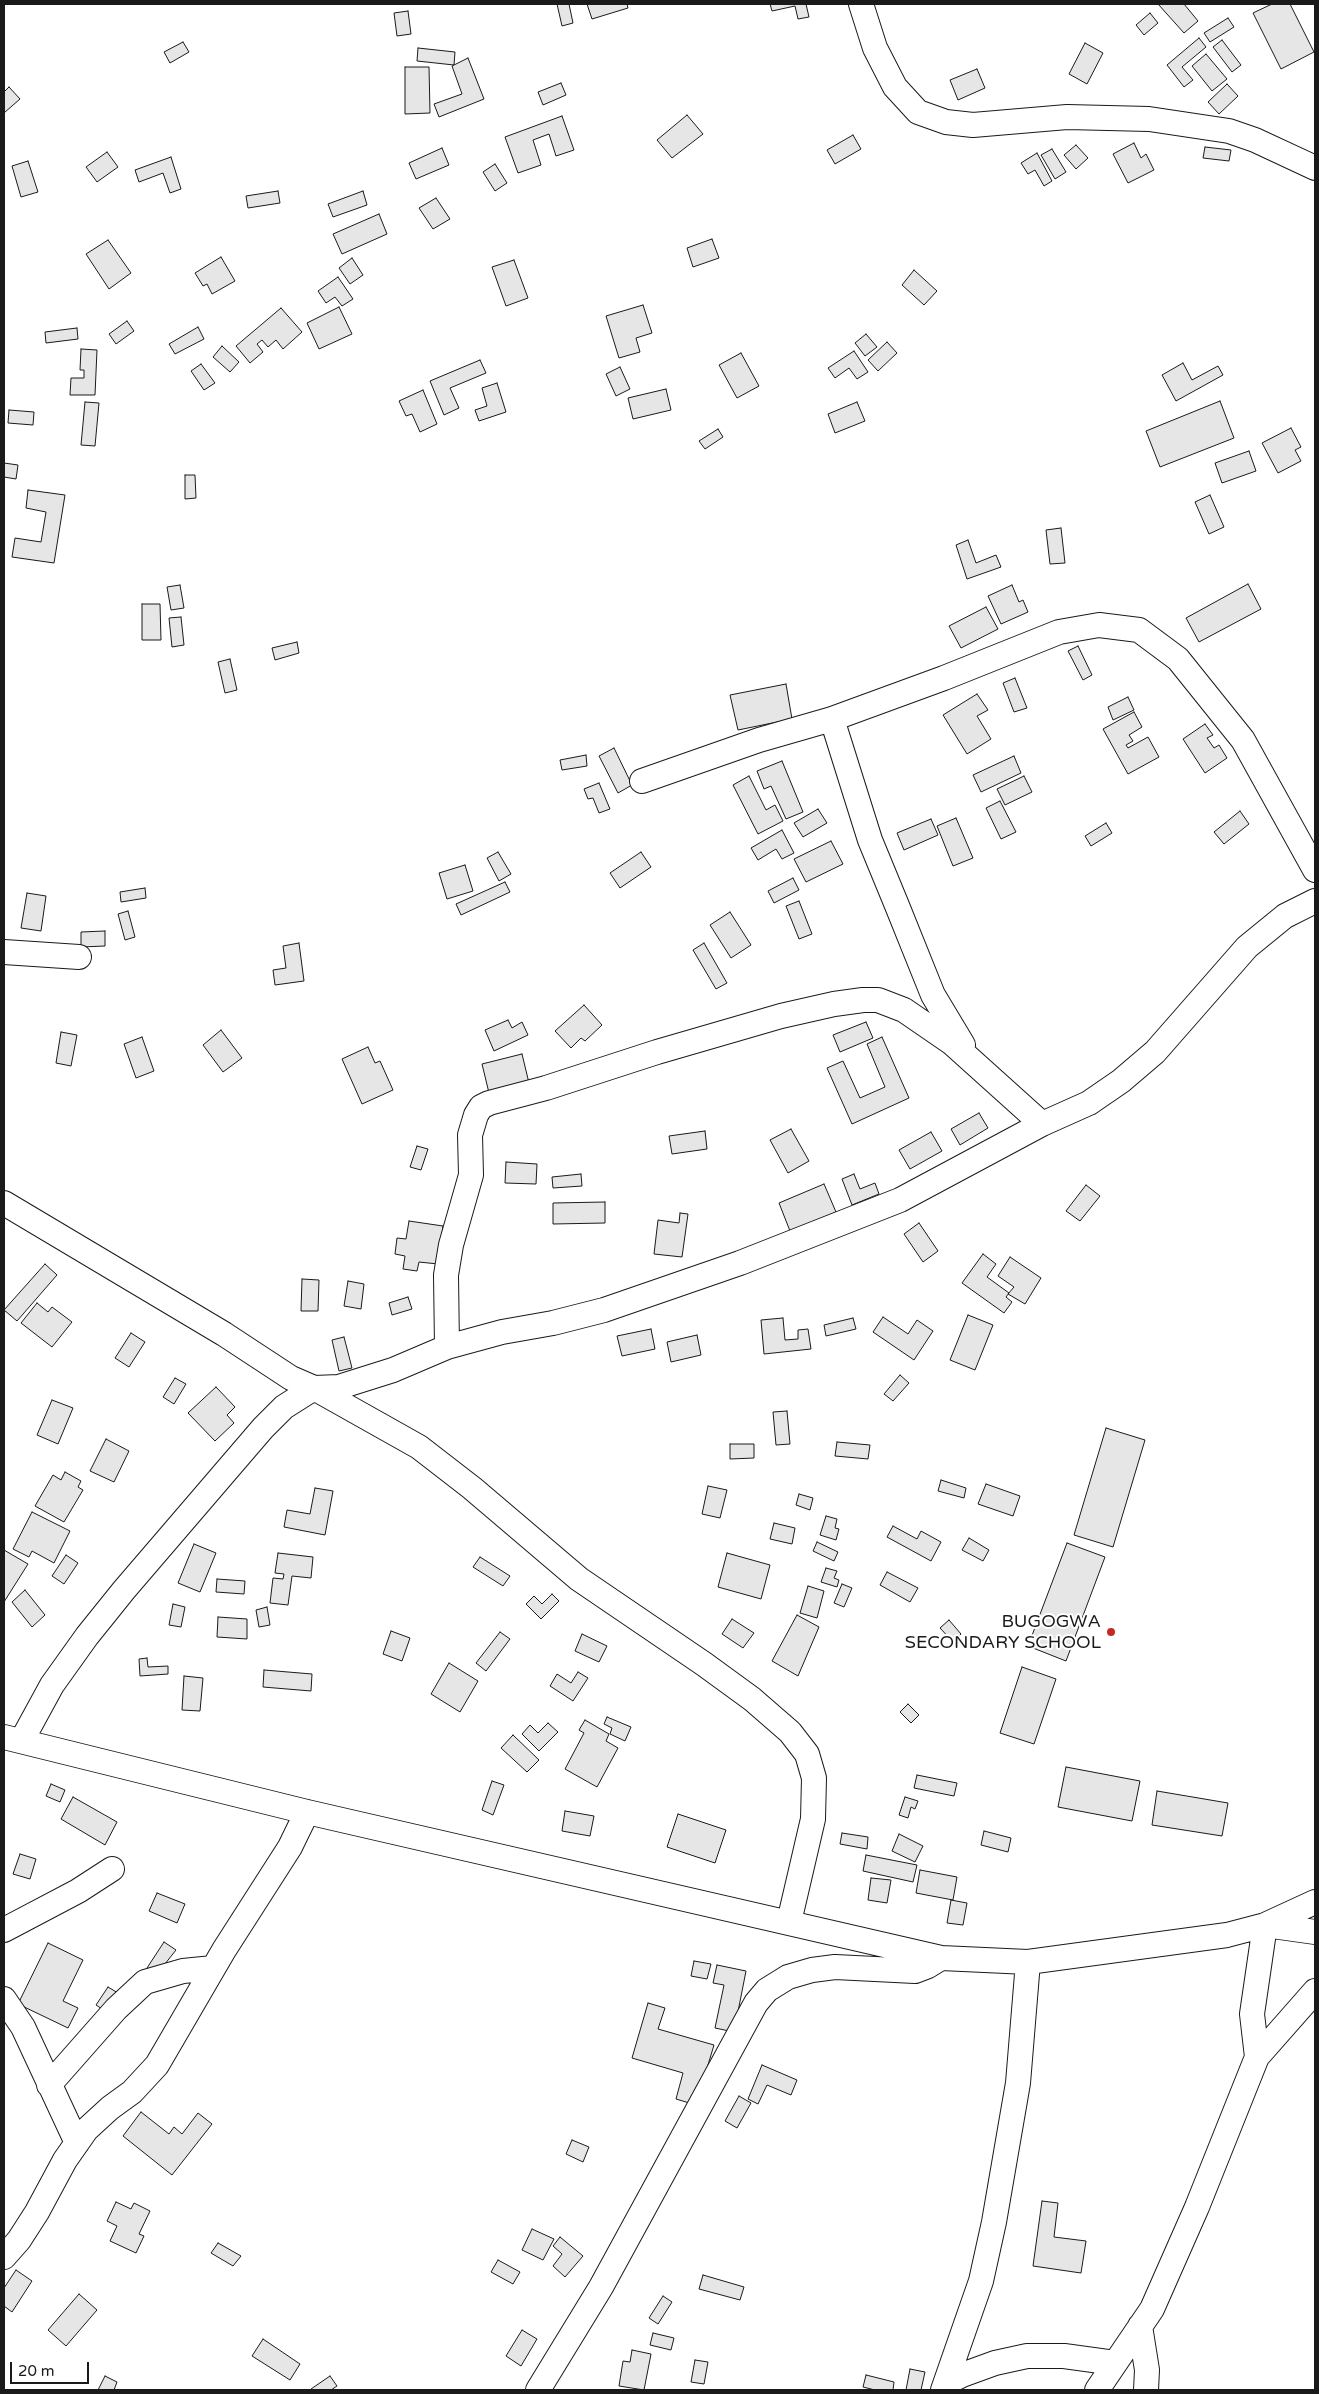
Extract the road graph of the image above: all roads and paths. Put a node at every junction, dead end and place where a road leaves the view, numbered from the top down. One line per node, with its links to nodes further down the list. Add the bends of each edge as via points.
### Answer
1 (861, 4): 2 (street, via 875,48 895,87 918,112 946,122 973,125 1067,116 1150,119 1229,131)
2 (1315, 168)
3 (832, 719): 4 (street); 5 (street, via 1058,632 1100,625 1139,630 1178,659 1243,740); 9 (street, via 870,840 933,995)
4 (642, 780)
5 (1315, 870)
6 (1315, 901): 10 (street, via 1285,916 1247,947 1155,1052 1121,1081 1089,1103)
7 (4, 952): 8 (street)
8 (79, 957)
9 (979, 1067): 10 (street); 12 (street, via 952,1043 904,1010 878,1000 863,1000 825,1006 722,1033 481,1106 470,1135 471,1175 448,1260)
10 (1042, 1124): 12 (street, via 900,1200 740,1263 604,1310)
11 (4, 1203): 13 (street, via 272,1366)
12 (447, 1347): 13 (street, via 360,1381 339,1387)
13 (314, 1388): 14 (street, via 284,1407 263,1428 124,1590); 18 (street, via 419,1447 578,1579 704,1664 790,1732 807,1754 814,1778 813,1819)
14 (13, 1738): 15 (street)
15 (307, 1812): 18 (street); 24 (street, via 290,1847)
16 (112, 1869): 20 (street)
17 (1315, 1902): 19 (street)
18 (790, 1922): 22 (street)
19 (1265, 1925): 21 (street); 23 (street, via 1227,1935); 27 (street, via 1252,2014)
20 (4, 1930)
21 (1315, 1932)
22 (941, 1958): 23 (street); 34 (street, via 915,1971 835,1967 812,1970 788,1977 767,1990 756,2003 601,2287)
23 (1028, 1962): 33 (street, via 1018,2083 994,2222 981,2281)
24 (213, 1968): 28 (street, via 183,1971 146,1982 116,2009); 29 (street, via 148,2077 86,2130)
25 (1315, 1991): 27 (street)
26 (4, 1999): 28 (street, via 23,2027)
27 (1257, 2057): 31 (street, via 1197,2207 1152,2309)
28 (49, 2084): 29 (street)
29 (77, 2143): 30 (street, via 64,2160 37,2212)
30 (4, 2257)
31 (1140, 2326): 32 (street); 36 (street, via 1147,2370)
32 (1115, 2363): 33 (street, via 1064,2356 1027,2356 995,2363); 35 (street)
33 (944, 2387)
34 (538, 2390)
35 (1097, 2390)
36 (1146, 2390)

